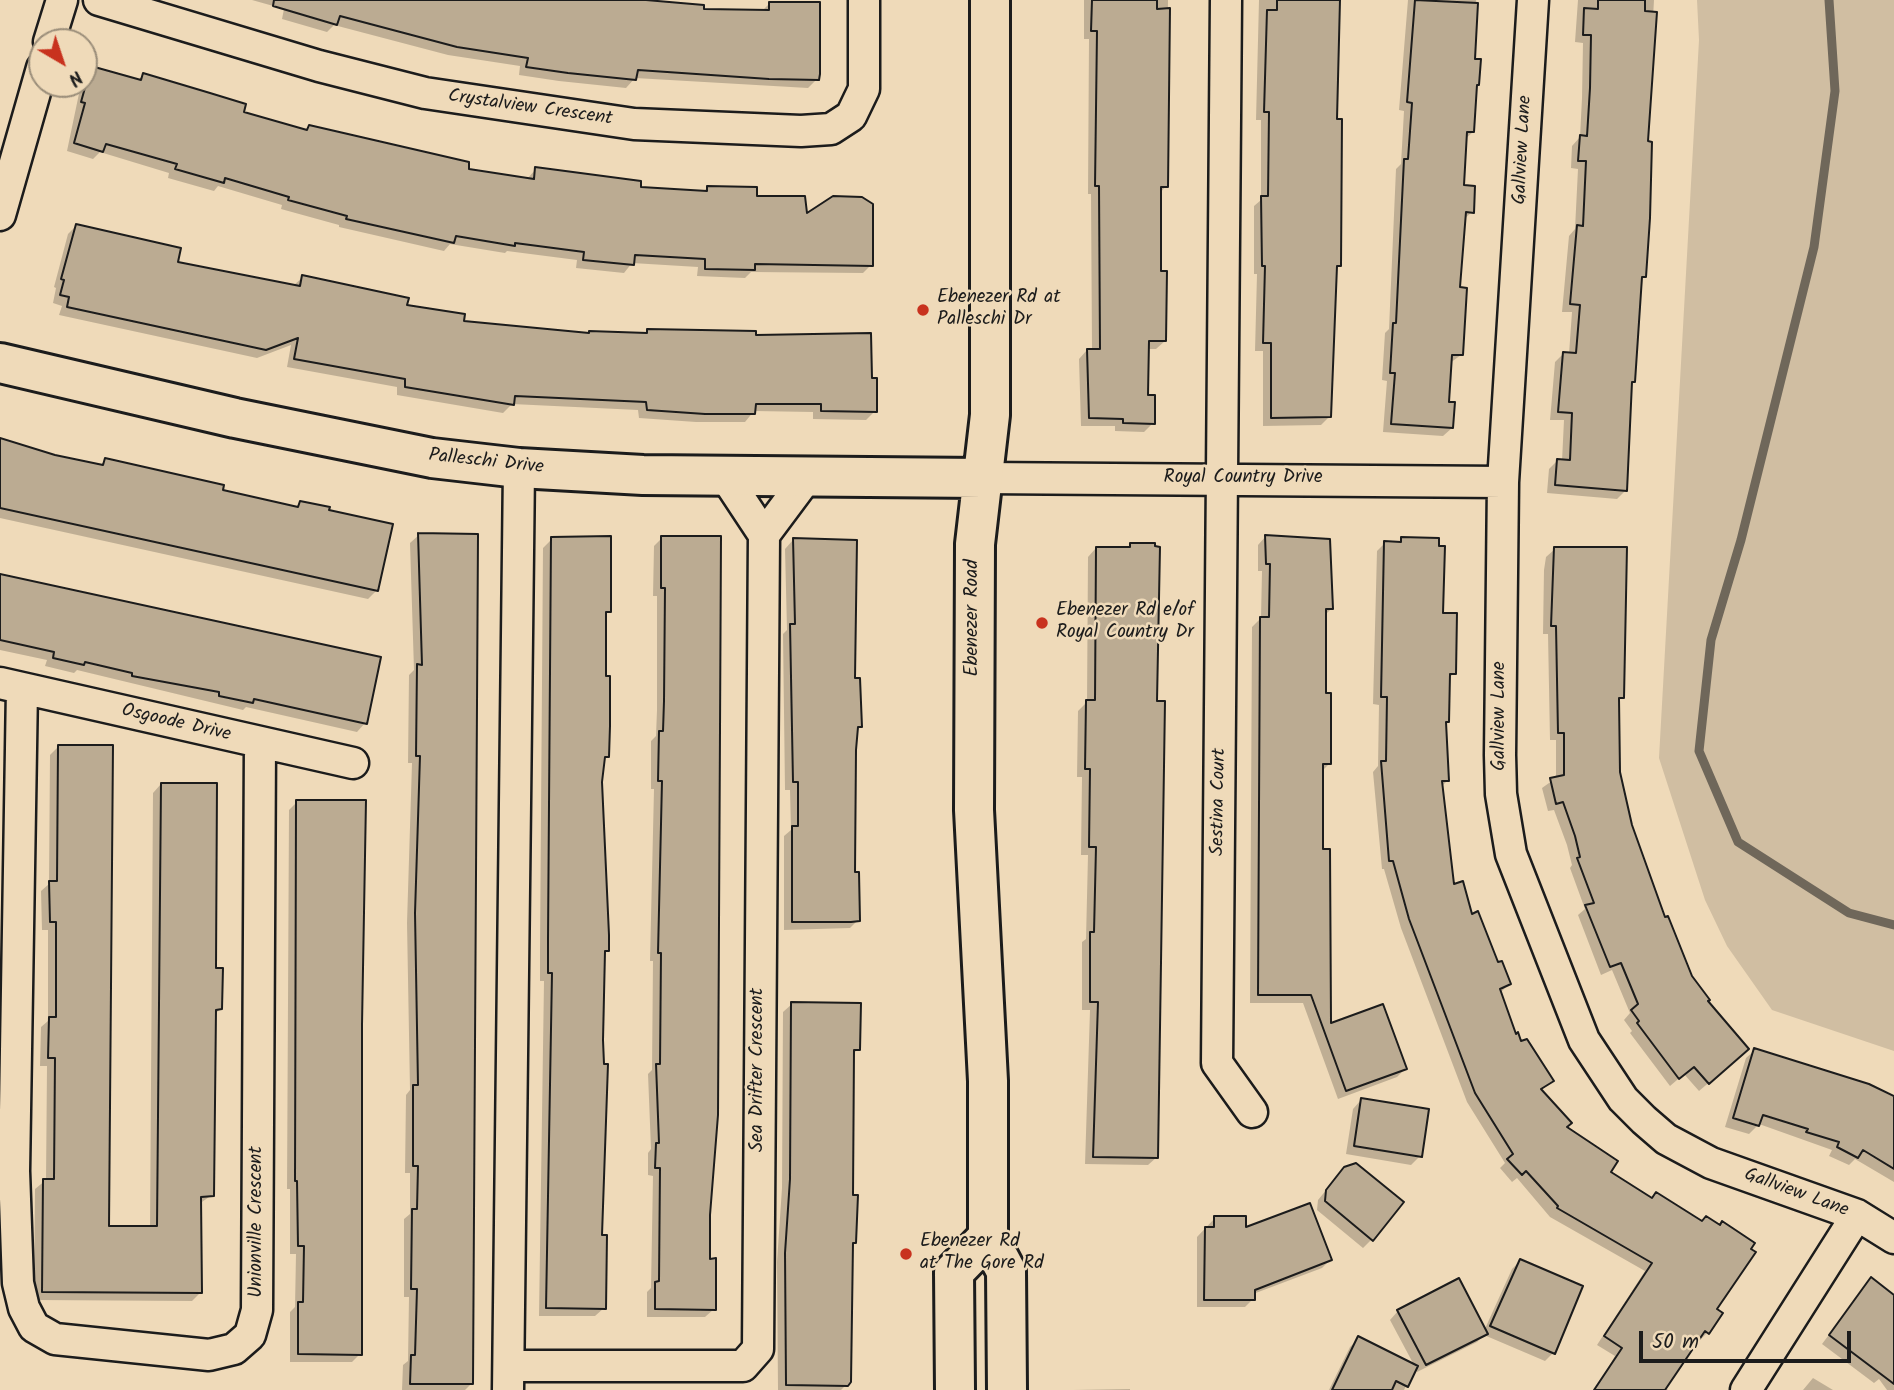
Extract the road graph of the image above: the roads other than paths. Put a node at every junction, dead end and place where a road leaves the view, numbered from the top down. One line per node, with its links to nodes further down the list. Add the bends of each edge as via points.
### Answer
1 (62, 0): 7 (street)
2 (99, 0): 3 (street, Crystalview Crescent, via 425,93 634,124 801,131 831,129 851,116 860,98 864,89)
3 (864, 0)
4 (990, 0): 14 (main road, Ebenezer Road, via 990,415)
5 (1226, 0): 15 (street)
6 (1533, 0): 16 (street, Gallview Lane)
7 (53, 28)
8 (33, 98): 9 (street)
9 (0, 215)
10 (0, 363): 11 (main road, Palleschi Drive, via 418,456)
11 (519, 468): 12 (main road, Palleschi Drive); 26 (street, Sea Drifter Crescent)
12 (724, 476): 13 (main road, Palleschi Drive); 17 (street)
13 (808, 477): 14 (main road, Palleschi Drive); 17 (street)
14 (982, 478): 15 (street, Royal Country Drive); 24 (main road, Ebenezer Road, via 975,544 974,810 988,1081)
15 (1223, 479): 16 (street, Royal Country Drive); 21 (street, Sestina Court, via 1217,1063)
16 (1503, 482): 23 (street, Gallview Lane, via 1500,755 1507,834 1584,1040 1623,1099 1677,1146 1711,1163)
17 (764, 535): 26 (street, Sea Drifter Crescent, via 758,1349 743,1366)
18 (11, 686): 19 (street, Osgoode Drive); 22 (street, Unionville Crescent)
19 (260, 744): 20 (street, Osgoode Drive); 22 (street, Unionville Crescent, via 257,1310 250,1335 234,1349 209,1355 55,1339 34,1327 18,1283)
20 (353, 764)
21 (1252, 1112)
22 (7, 1171)
23 (1857, 1215): 25 (street, Gallview Lane); 29 (street)
24 (988, 1237): 27 (main road, via 954,1272); 28 (main road, Ebenezer Road, via 1006,1271)
25 (1894, 1238)
26 (509, 1378)
27 (955, 1390)
28 (1007, 1390)
29 (1746, 1390)

